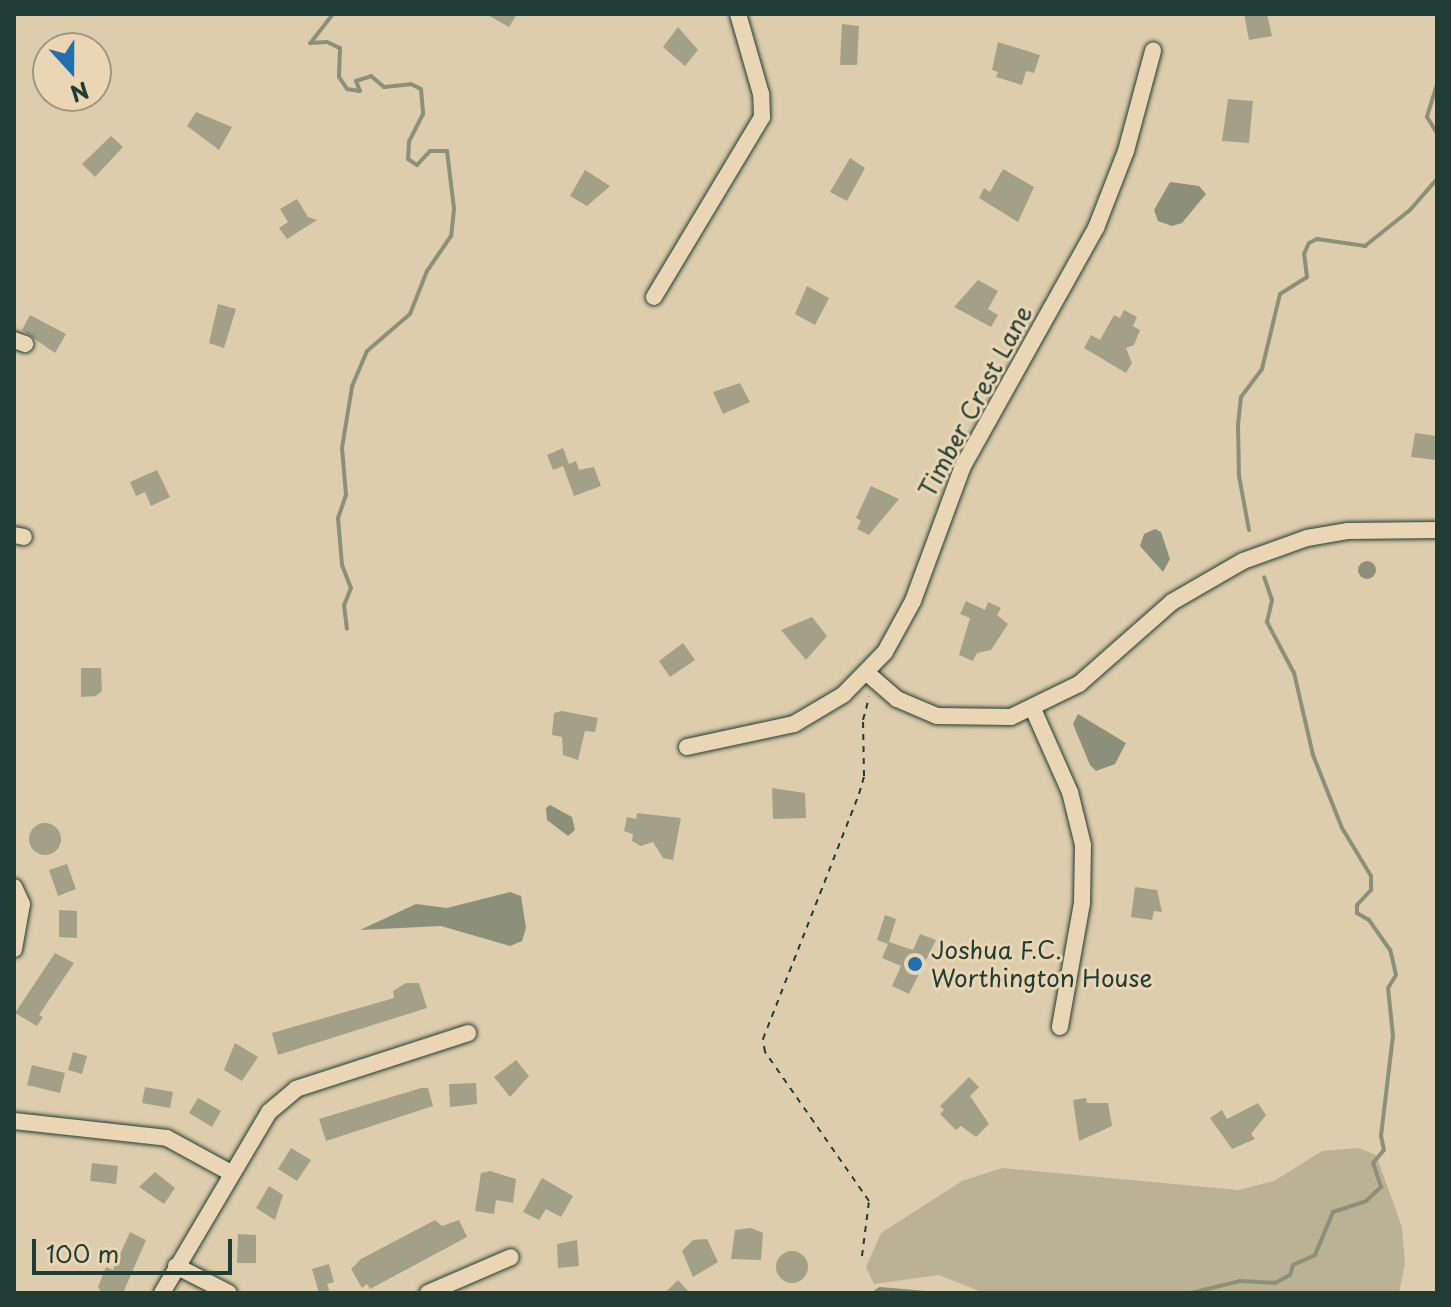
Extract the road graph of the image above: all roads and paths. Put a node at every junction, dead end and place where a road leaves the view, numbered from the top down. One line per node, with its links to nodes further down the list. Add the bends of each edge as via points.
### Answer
1 (738, 14): 3 (street, via 761,94 762,117)
2 (1153, 51): 5 (street, Timber Crest Lane, via 1126,151 1096,228 963,466 901,627)
3 (654, 297)
4 (1437, 530): 6 (street, via 1348,531 1296,541 1243,561 1172,602 1093,674)
5 (870, 677): 6 (street, via 897,699 937,716 987,720); 7 (street, Timber Crest Lane, via 794,724); 14 (path, via 859,794 763,1039 765,1052 869,1201)
6 (1033, 709): 10 (street, via 1070,792 1083,845 1082,903)
7 (687, 747)
8 (14, 887): 9 (street, via 22,904)
9 (14, 949)
10 (1060, 1027)
11 (468, 1033): 13 (street, via 296,1089 269,1112)
12 (14, 1121): 13 (street, via 167,1138)
13 (231, 1173): 16 (street)
14 (862, 1256)
15 (511, 1257): 19 (street)
16 (176, 1266): 17 (street); 18 (street)
17 (162, 1293)
18 (229, 1293)
19 (428, 1293)

